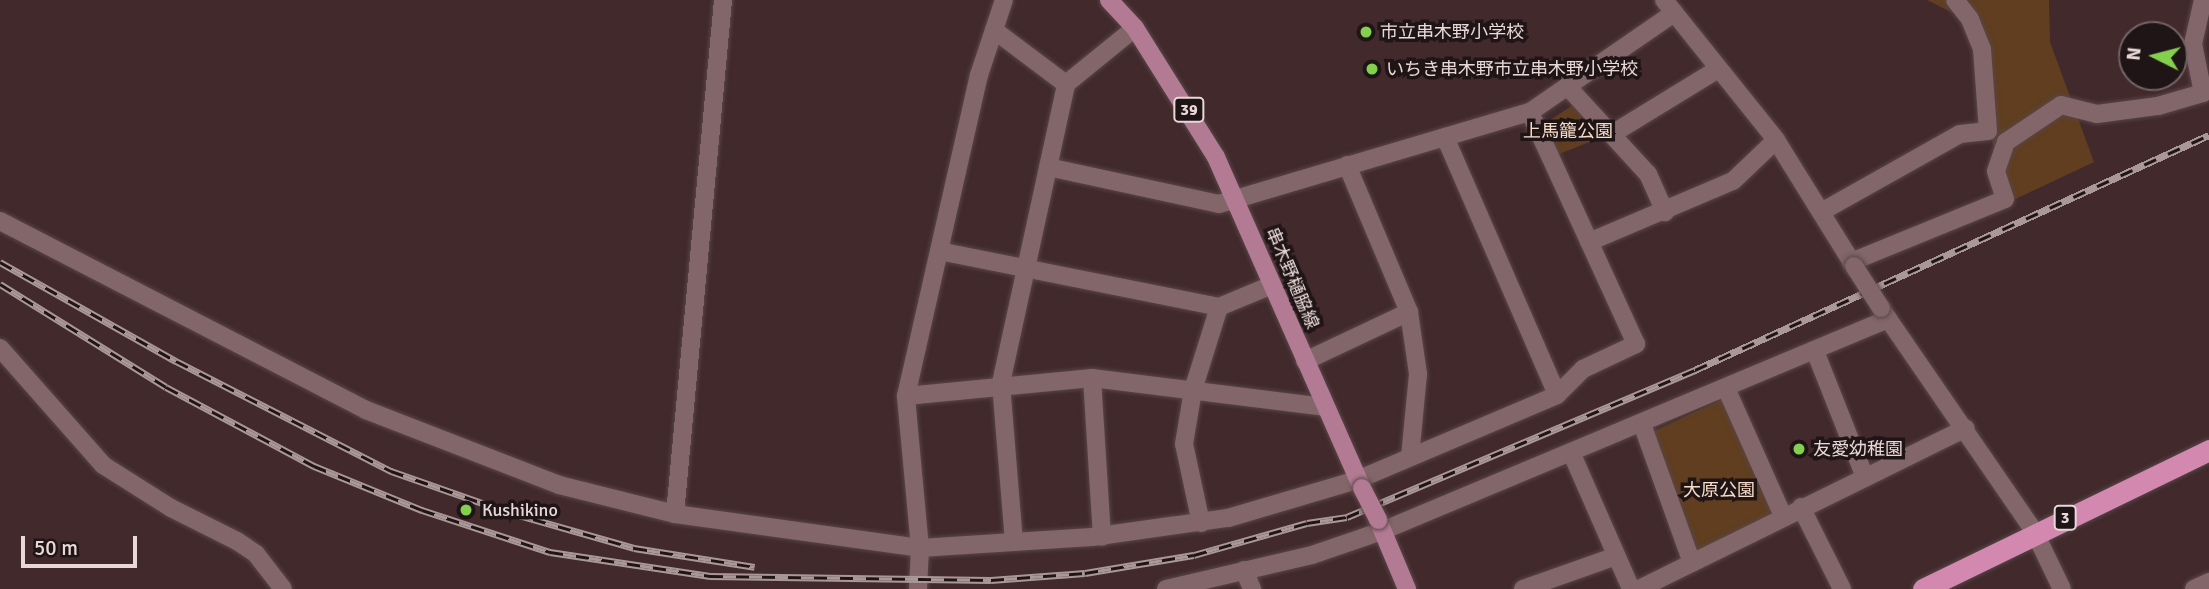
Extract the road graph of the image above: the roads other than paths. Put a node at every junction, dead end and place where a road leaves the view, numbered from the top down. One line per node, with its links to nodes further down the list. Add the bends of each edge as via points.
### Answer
1 (723, 0): 48 (street)
2 (1004, 0): 8 (street)
3 (1109, 0): 7 (main road, 串木野樋脇線 / 39)
4 (1955, 0): 20 (street, via 1970,19 1982,49 1988,131 1960,134)
5 (2203, 0): 24 (street, via 2193,44 2203,93 2158,106 2097,114 2061,105 2006,142 1996,172 2005,200)
6 (1669, 7): 9 (street); 11 (street)
7 (1135, 28): 10 (street); 18 (main road, 串木野樋脇線 / 39, via 1209,145)
8 (994, 30): 10 (street); 23 (street, via 979,75)
9 (1718, 69): 13 (street); 15 (street)
10 (1066, 84): 17 (street)
11 (1567, 86): 12 (street); 13 (street)
12 (1530, 112): 14 (street); 22 (street)
13 (1612, 134): 19 (street, via 1648,174)
14 (1445, 137): 16 (street); 37 (street)
15 (1776, 140): 19 (street, via 1733,181); 20 (street)
16 (1347, 164): 18 (street); 28 (street)
17 (1048, 167): 18 (street, via 1219,204); 25 (street)
18 (1234, 197): 26 (main road, 串木野樋脇線 / 39)
19 (1665, 212): 22 (street)
20 (1821, 212): 24 (street)
21 (0, 221): 48 (street, via 366,410 559,485)
22 (1589, 242): 37 (street, via 1636,344 1583,369)
23 (939, 251): 25 (street); 38 (street)
24 (1853, 264): 29 (street, bridge)
25 (1026, 269): 27 (street); 34 (street)
26 (1272, 285): 27 (street); 32 (main road, 串木野樋脇線 / 39)
27 (1219, 307): 36 (street)
28 (1409, 313): 32 (street); 44 (street, via 1418,374)
29 (1884, 314): 31 (street); 41 (street)
30 (0, 348): 59 (street, via 103,465 171,508 237,541)
31 (1815, 351): 35 (street); 45 (street)
32 (1305, 361): 39 (main road, 串木野樋脇線 / 39)
33 (1092, 378): 34 (street); 36 (street); 53 (street)
34 (1001, 383): 38 (street); 54 (street)
35 (1726, 388): 40 (street); 49 (street)
36 (1193, 390): 39 (street); 50 (street, via 1184,444)
37 (1557, 395): 44 (street)
38 (906, 396): 55 (street)
39 (1324, 407): 46 (main road, 串木野樋脇線 / 39)
40 (1642, 424): 43 (street); 57 (street)
41 (1966, 428): 45 (street); 52 (street)
42 (2209, 450): 52 (highway, 3)
43 (1571, 452): 51 (street); 56 (street)
44 (1410, 457): 46 (street)
45 (1865, 477): 47 (street)
46 (1360, 484): 50 (street); 51 (main road, 串木野樋脇線 / 39, bridge)
47 (1801, 507): 49 (street); 70 (street)
48 (675, 514): 55 (street)
49 (1783, 516): 57 (street)
50 (1201, 523): 53 (street)
51 (1380, 526): 58 (street, via 1312,555); 66 (main road, 串木野樋脇線 / 39)
52 (2035, 533): 71 (highway, 3); 72 (street)
53 (1102, 537): 54 (street)
54 (1014, 542): 55 (street)
55 (919, 548): 63 (street)
56 (1616, 556): 67 (street); 68 (street)
57 (1691, 560): 69 (street)
58 (1244, 570): 64 (street); 65 (street)
59 (272, 572): 61 (street); 62 (street)
60 (2209, 582): 73 (street)
61 (264, 589)
62 (284, 589)
63 (918, 589)
64 (1166, 589)
65 (1252, 589)
66 (1407, 589)
67 (1523, 589)
68 (1631, 589)
69 (1639, 589)
70 (1842, 589)
71 (1923, 589)
72 (2062, 589)
73 (2195, 589)

